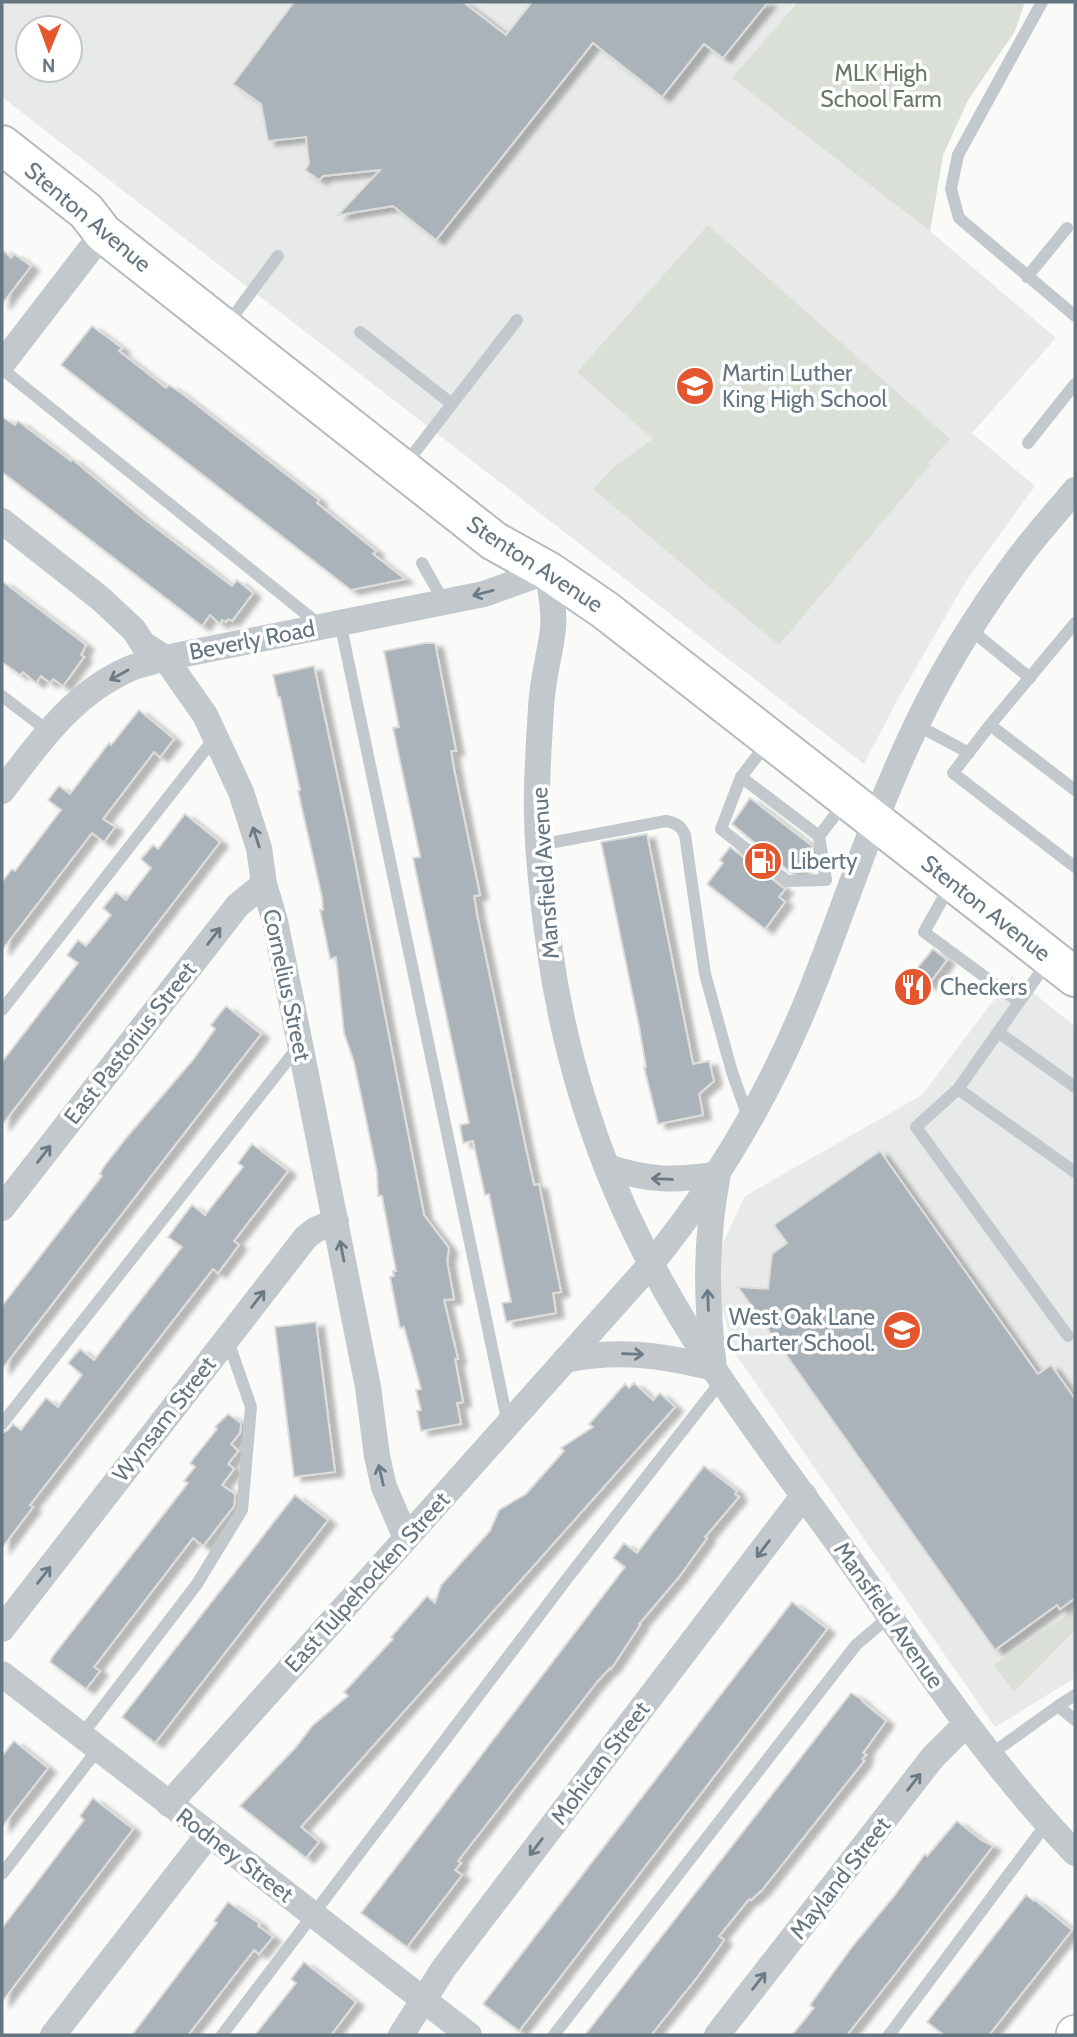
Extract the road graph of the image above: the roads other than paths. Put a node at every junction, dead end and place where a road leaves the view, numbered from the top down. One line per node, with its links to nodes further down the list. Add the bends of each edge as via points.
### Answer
1 (1042, 2): 6 (lane, via 958,155 951,189 959,218)
2 (2, 145): 4 (main road, Stenton Avenue, via 86,211)
3 (1067, 228): 6 (lane)
4 (103, 233): 9 (main road, Stenton Avenue); 11 (street)
5 (278, 256): 9 (lane)
6 (1027, 276): 7 (lane)
7 (1075, 316)
8 (517, 320): 14 (lane)
9 (224, 328): 16 (main road, Stenton Avenue)
10 (360, 332): 14 (lane)
11 (2, 364)
12 (2, 369): 23 (lane)
13 (1075, 384): 15 (lane)
14 (452, 404): 16 (lane)
15 (1028, 443)
16 (402, 469): 20 (main road, Stenton Avenue, via 494,541)
17 (1075, 490): 24 (street, East Tulpehocken Street, via 1015,563)
18 (2, 521): 25 (street, Cornelius Street, via 101,599 143,643)
19 (422, 563): 21 (lane)
20 (548, 572): 21 (street, Beverly Road, one-way to 21); 32 (main road, Stenton Avenue, via 605,610); 39 (street, Mansfield Avenue, via 553,624 541,701)
21 (444, 602): 23 (street, Beverly Road)
22 (1075, 623): 26 (lane)
23 (331, 624): 25 (street, Beverly Road); 64 (lane)
24 (971, 630): 26 (lane); 28 (street, East Tulpehocken Street)
25 (165, 658): 30 (street, Beverly Road, one-way to 30, via 129,669 100,686 70,707); 31 (street, Cornelius Street)
26 (1030, 678): 29 (lane)
27 (2, 696): 30 (lane)
28 (917, 725): 33 (lane); 37 (street, East Tulpehocken Street)
29 (990, 725): 33 (lane); 35 (lane)
30 (48, 731): 36 (street, Beverly Road)
31 (216, 736): 43 (street, Cornelius Street, one-way to 31, via 259,848 241,792); 47 (lane)
32 (769, 740): 34 (lane); 37 (main road, Stenton Avenue)
33 (969, 753): 40 (lane, via 953,773)
34 (741, 776): 38 (lane, via 763,801); 41 (lane, via 721,830 737,835 790,876)
35 (1075, 790)
36 (2, 791)
37 (861, 811): 38 (lane); 42 (main road, Stenton Avenue); 44 (street, East Tulpehocken Street)
38 (815, 841): 41 (lane)
39 (539, 845): 52 (lane, via 666,821 682,828 705,974); 53 (street, Mansfield Avenue, via 559,1005 587,1112)
40 (1075, 867)
41 (826, 880): 44 (lane)
42 (953, 881): 45 (main road, Stenton Avenue); 46 (lane, via 924,932)
43 (264, 884): 49 (street, Cornelius Street); 56 (street, East Pastorius Street, one-way to 43, via 238,905)
44 (848, 897): 52 (street, East Tulpehocken Street, via 808,999)
45 (1063, 968): 46 (lane)
46 (1019, 1002): 48 (lane)
47 (2, 1010)
48 (998, 1032): 50 (lane); 51 (lane)
49 (300, 1044): 57 (street, Cornelius Street); 63 (lane)
50 (1075, 1087)
51 (958, 1089): 54 (lane); 59 (lane, via 916,1127)
52 (749, 1123): 55 (street, East Tulpehocken Street)
53 (608, 1167): 55 (street, one-way to 53, via 659,1180); 58 (street, Mansfield Avenue)
54 (1075, 1172)
55 (718, 1174): 58 (street, East Tulpehocken Street); 62 (street, one-way to 55, via 707,1256)
56 (2, 1208)
57 (336, 1221): 60 (street, Wynsam Street, one-way to 57, via 306,1237); 66 (street, Cornelius Street, one-way to 57, via 384,1487 377,1456)
58 (652, 1264): 61 (street, East Tulpehocken Street); 62 (street, Mansfield Avenue)
59 (1068, 1336)
60 (227, 1338): 68 (street, Wynsam Street, one-way to 60); 74 (lane, via 251,1406 242,1510)
61 (565, 1360): 62 (street, one-way to 62, via 630,1353 664,1357); 64 (street, East Tulpehocken Street)
62 (718, 1374): 65 (street, Mansfield Avenue); 81 (lane)
63 (2, 1424)
64 (508, 1424): 66 (street, East Tulpehocken Street)
65 (804, 1495): 67 (street, Mansfield Avenue); 82 (street, Mohican Street, one-way to 82)
66 (406, 1538): 76 (street, East Tulpehocken Street)
67 (890, 1616): 73 (street, Mansfield Avenue); 87 (lane, via 856,1645)
68 (2, 1629)
69 (2, 1674): 74 (street, Rodney Street)
70 (1075, 1695): 71 (lane)
71 (1058, 1706): 72 (lane); 75 (lane)
72 (1075, 1720)
73 (966, 1724): 75 (street, Mansfield Avenue); 88 (street, Mayland Street, one-way to 73, via 933,1757)
74 (90, 1743): 76 (street, Rodney Street); 80 (lane)
75 (990, 1755): 77 (street, Mansfield Avenue)
76 (169, 1804): 78 (street, Rodney Street)
77 (1047, 1822): 79 (street, Mansfield Avenue); 89 (lane)
78 (208, 1835): 81 (street, Rodney Street); 83 (street)
79 (1075, 1853)
80 (2, 1874)
81 (312, 1914): 82 (street, Rodney Street); 84 (lane)
82 (423, 2001): 85 (street, Mohican Street); 86 (street, Rodney Street)
83 (53, 2035)
84 (222, 2035)
85 (401, 2035)
86 (469, 2035)
87 (554, 2035)
88 (717, 2035)
89 (889, 2035)

